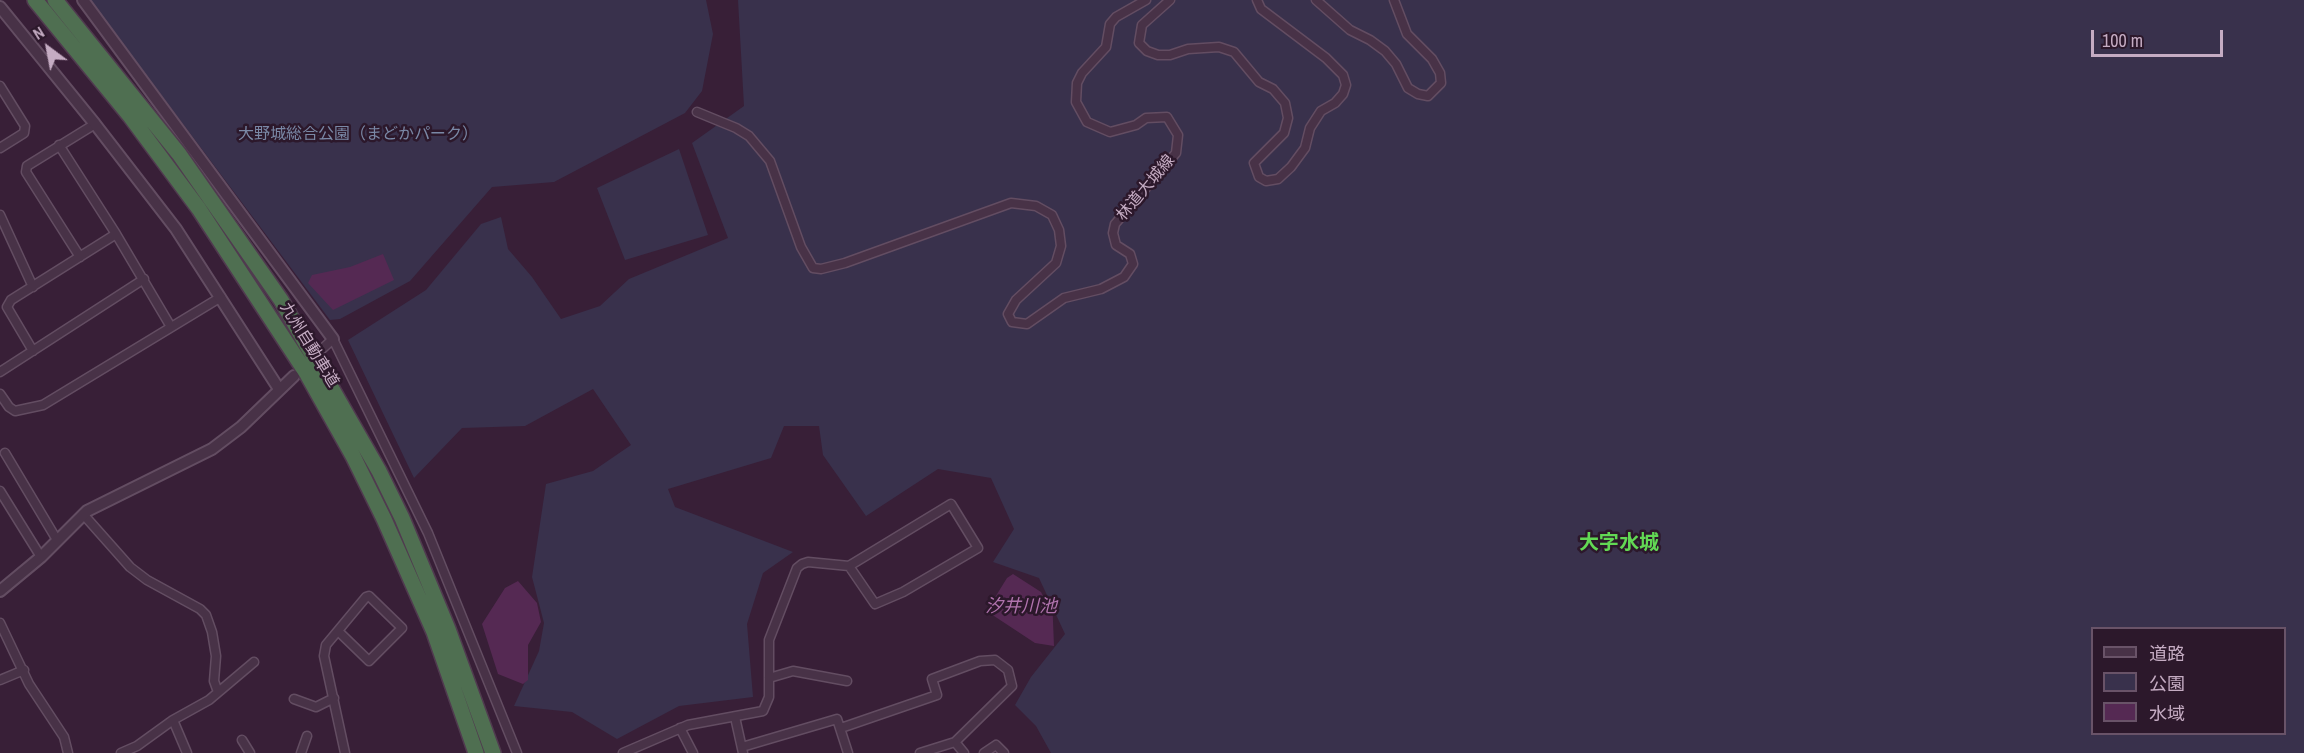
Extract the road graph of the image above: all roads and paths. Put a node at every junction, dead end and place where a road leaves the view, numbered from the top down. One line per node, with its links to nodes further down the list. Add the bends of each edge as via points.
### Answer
1 (35, 0): 61 (highway, 九州自動車道, via 200,208 307,374 353,456 434,632)
2 (56, 0): 62 (highway, 九州自動車道, via 179,154 293,320 402,518 448,628)
3 (83, 0): 22 (street)
4 (1146, 0): 11 (street, 林道大城線, via 1110,24 1101,56 1077,83 1076,102 1088,123 1100,129 1123,130 1146,118 1167,117 1178,135 1176,153 1115,224 1116,245 1130,254 1133,264 1124,277 1101,289 1064,298 1027,324 1012,322 1008,314 1016,300 1056,263 1061,246 1052,215 1020,202 845,263 821,270 813,268 770,161 749,136)
5 (1170, 0): 6 (street, via 1142,26 1139,43 1147,51 1170,56 1188,49 1219,47 1234,52 1258,82 1273,88 1285,103 1288,118 1284,133 1254,163 1259,177 1266,181 1278,179 1291,167 1305,148 1310,128 1321,111 1335,103 1346,85 1326,58 1261,9)
6 (1257, 0)
7 (1316, 0): 8 (street, via 1350,30 1385,51 1408,87 1428,96 1440,83 1440,73 1407,34)
8 (1394, 0)
9 (0, 7): 12 (street)
10 (0, 86): 14 (street, via 25,126 24,133)
11 (697, 112)
12 (95, 124): 13 (street); 20 (street, via 176,230)
13 (59, 146): 16 (street); 17 (street, via 27,166 26,172)
14 (0, 147)
15 (0, 215): 19 (street)
16 (116, 234): 17 (street); 18 (street)
17 (80, 257): 19 (street)
18 (144, 279): 21 (street); 24 (street)
19 (33, 287): 24 (street, via 11,300 8,308)
20 (221, 297): 21 (street); 27 (street)
21 (171, 327): 28 (street, via 44,405 15,411)
22 (333, 339): 23 (street); 63 (street, via 428,533)
23 (321, 350)
24 (33, 351): 25 (street)
25 (0, 372)
26 (294, 376): 27 (street)
27 (279, 389): 31 (street, via 212,449)
28 (0, 394)
29 (5, 453): 32 (street)
30 (0, 491): 33 (street)
31 (83, 514): 32 (street); 43 (street, via 130,567 206,615 216,656 214,681)
32 (57, 540): 33 (street)
33 (41, 557): 35 (street)
34 (849, 566): 34 (street, via 875,604 978,548 951,504); 40 (street, via 808,562 797,568 769,640)
35 (0, 591)
36 (0, 623): 39 (street)
37 (338, 631): 37 (street, via 369,596 402,628 369,661); 44 (street, via 324,650)
38 (254, 662): 43 (street)
39 (24, 670): 41 (street); 55 (street, via 64,736)
40 (769, 678): 42 (street, via 793,671); 46 (street, via 769,697 763,711)
41 (0, 680)
42 (847, 681)
43 (218, 692): 47 (street)
44 (334, 698): 45 (street, via 316,707); 60 (street)
45 (294, 699)
46 (735, 717): 48 (street); 54 (street)
47 (173, 720): 56 (street); 57 (street)
48 (680, 728): 53 (street); 65 (street)
49 (841, 728): 52 (street, via 937,695 932,679 994,660 1008,670 1012,686); 54 (street, via 837,719); 66 (street)
50 (307, 736): 59 (street)
51 (242, 741): 58 (street)
52 (955, 742): 67 (street); 68 (street)
53 (641, 750): 64 (street)
54 (742, 750)
55 (68, 753)
56 (121, 753)
57 (187, 753)
58 (250, 753)
59 (301, 753)
60 (345, 753)
61 (474, 753)
62 (493, 753)
63 (517, 753)
64 (623, 753)
65 (693, 753)
66 (848, 753)
67 (920, 753)
68 (964, 753)
69 (984, 753): 70 (street, via 996,744)
70 (1004, 753)

